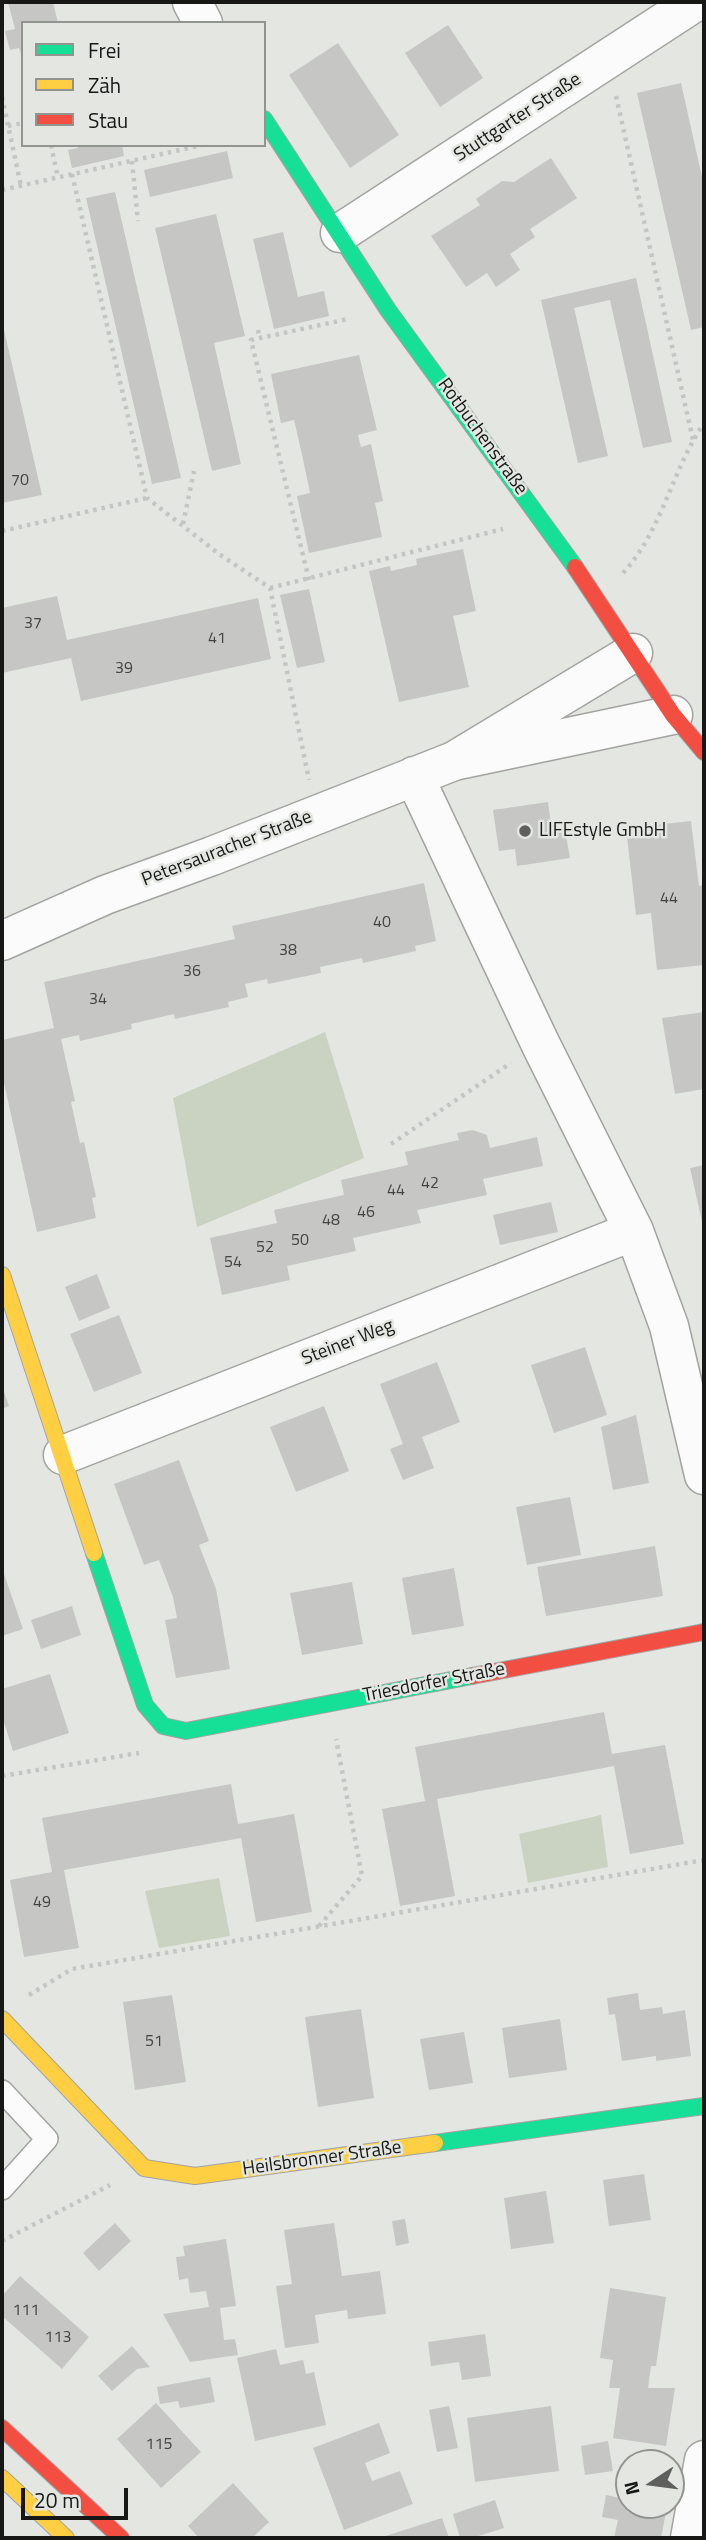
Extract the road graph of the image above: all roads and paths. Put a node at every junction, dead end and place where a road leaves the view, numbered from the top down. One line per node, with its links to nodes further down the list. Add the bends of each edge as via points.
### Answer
1 (192, 2): 3 (street)
2 (695, 2): 4 (street, Stuttgarter Straße)
3 (202, 21)
4 (608, 60): 17 (street, Stuttgarter Straße); 22 (path)
5 (2, 97): 8 (path)
6 (266, 122): 17 (street, Rotbuchenstraße)
7 (21, 123): 8 (path)
8 (8, 126): 14 (path)
9 (51, 147): 13 (path)
10 (193, 147): 11 (path)
11 (132, 161): 12 (path); 16 (path)
12 (72, 174): 13 (path); 24 (path)
13 (58, 177): 14 (path)
14 (21, 186): 15 (path)
15 (2, 190)
16 (138, 221)
17 (340, 233): 18 (street, Rotbuchenstraße)
18 (388, 310): 20 (path); 25 (street, Rotbuchenstraße)
19 (258, 330): 20 (path)
20 (260, 338): 28 (path, via 251,340)
21 (704, 423): 22 (path)
22 (693, 440): 30 (path, via 638,556)
23 (194, 471): 26 (path)
24 (147, 498): 26 (path); 27 (path)
25 (542, 519): 28 (path); 30 (street, Rotbuchenstraße)
26 (183, 524): 29 (path)
27 (2, 531)
28 (309, 580): 29 (path)
29 (270, 588): 36 (path)
30 (598, 600): 31 (street, Rotbuchenstraße)
31 (633, 653): 32 (street, Rotbuchenstraße); 34 (street, Petersauracher Straße)
32 (673, 715): 33 (street, Rotbuchenstraße); 34 (street, Petersauracher Straße)
33 (704, 752)
34 (454, 761): 35 (street, Petersauracher Straße)
35 (414, 776): 36 (street, Petersauracher Straße); 38 (street)
36 (316, 815): 37 (street, Petersauracher Straße, via 104,895)
37 (2, 941)
38 (540, 1042): 39 (path); 40 (street)
39 (391, 1143)
40 (634, 1231): 42 (street, Steiner Weg); 43 (street, via 669,1326)
41 (2, 1275): 42 (street)
42 (63, 1455): 46 (street, via 145,1705)
43 (704, 1475)
44 (704, 1632): 45 (street, Triesdorfer Straße)
45 (329, 1703): 46 (street, Triesdorfer Straße, via 186,1731); 49 (path, via 362,1876)
46 (163, 1726): 47 (path, via 150,1751)
47 (2, 1776)
48 (704, 1860): 49 (path)
49 (319, 1927): 50 (path, via 72,1969)
50 (25, 1997)
51 (2, 2019): 54 (street)
52 (2, 2091): 55 (lane, via 47,2139)
53 (704, 2106): 54 (street, Heilsbronner Straße, via 195,2176)
54 (144, 2168): 56 (path)
55 (2, 2189)
56 (2, 2241)
57 (2, 2428): 61 (street)
58 (704, 2460): 62 (street)
59 (2, 2478): 60 (street)
60 (66, 2538)
61 (121, 2538)
62 (690, 2538)

